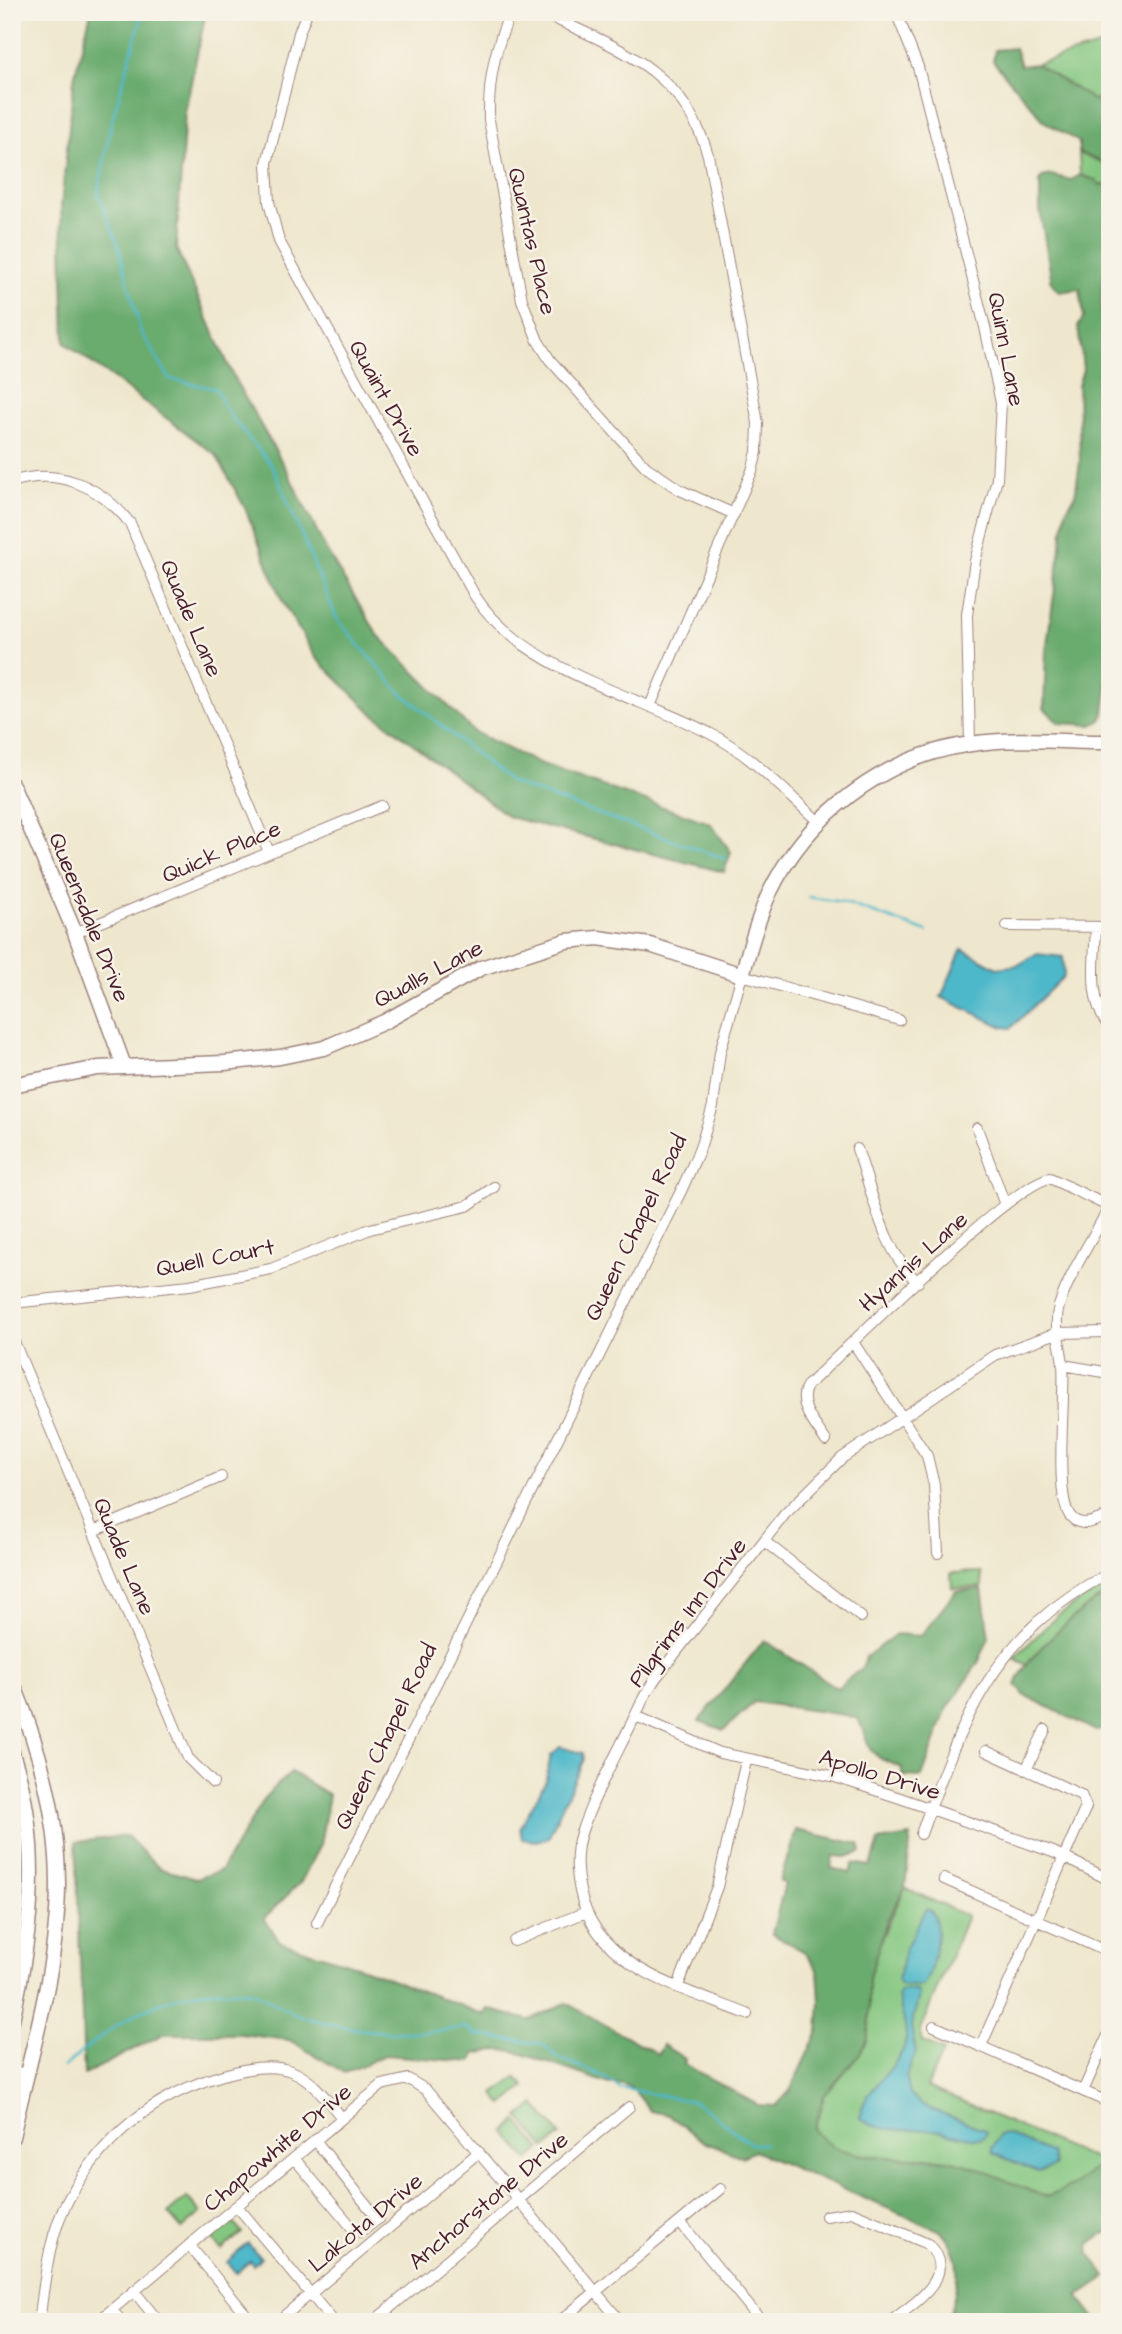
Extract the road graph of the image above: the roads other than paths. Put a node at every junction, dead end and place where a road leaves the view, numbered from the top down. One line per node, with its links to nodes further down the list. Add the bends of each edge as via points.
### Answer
1 (307, 12): 7 (street, Quaint Drive, via 267,163 269,202 285,254 486,611 538,654)
2 (511, 12): 6 (street, Quantas Place, via 494,62 489,120 529,321 562,375 646,467 680,490)
3 (541, 12): 6 (street, via 653,68 688,106 703,136 758,423 752,471)
4 (896, 12): 9 (street, Quinn Lane, via 918,67 1001,403 997,479 968,601)
5 (12, 482): 13 (street, Quade Lane, via 44,477 78,482 106,498 130,523)
6 (734, 514): 7 (street)
7 (650, 706): 12 (street, Quaint Drive, via 733,746)
8 (1110, 742): 9 (street, Queen Chapel Road)
9 (970, 744): 12 (street, Queen Chapel Road, via 897,766)
10 (12, 785): 17 (street, Queensdale Drive)
11 (382, 806): 13 (street, Quick Place)
12 (818, 821): 18 (street, Queen Chapel Road, via 769,895)
13 (269, 852): 17 (street, Quick Place)
14 (1007, 926): 15 (street)
15 (1096, 927): 16 (street); 20 (street, via 1094,990)
16 (1110, 927)
17 (75, 933): 21 (street, Queensdale Drive)
18 (742, 975): 19 (street, Qualls Lane); 21 (street, Qualls Lane, via 650,945 598,938 575,940 481,968 384,1022 324,1048 235,1062); 60 (street, Queen Chapel Road, via 720,1052 713,1106 687,1179)
19 (900, 1020)
20 (1110, 1028)
21 (124, 1066): 22 (street, Qualls Lane)
22 (12, 1085)
23 (977, 1128): 26 (street)
24 (857, 1149): 28 (street, via 893,1251)
25 (494, 1187): 29 (street, Quell Court, via 467,1206 370,1230 271,1269 190,1285)
26 (1005, 1205): 27 (street, Hyannis Lane, via 1032,1184 1050,1178); 28 (street, Hyannis Lane)
27 (1110, 1207): 31 (street, via 1063,1296)
28 (918, 1282): 33 (street, Hyannis Lane)
29 (12, 1303)
30 (1110, 1332): 31 (street, Pilgrims Inn Drive)
31 (1057, 1333): 34 (street); 36 (street, Pilgrims Inn Drive, via 995,1355)
32 (12, 1337): 40 (street, Quade Lane)
33 (853, 1342): 36 (street); 37 (street, Hyannis Lane, via 803,1392 804,1406)
34 (1063, 1365): 35 (street); 39 (street, via 1061,1475 1068,1513 1086,1524)
35 (1110, 1373)
36 (902, 1416): 41 (street, Pilgrims Inn Drive, via 821,1475); 42 (street, via 932,1470)
37 (826, 1441)
38 (221, 1477): 40 (street)
39 (1110, 1515)
40 (94, 1531): 52 (street, Quade Lane, via 188,1758)
41 (764, 1541): 44 (street); 46 (street, Pilgrims Inn Drive, via 655,1679)
42 (938, 1553)
43 (1110, 1573): 53 (street, via 1040,1620 1001,1661 961,1726)
44 (862, 1617)
45 (12, 1681): 69 (street, via 48,1788 58,1884 54,1944)
46 (636, 1716): 50 (street, Apollo Drive); 58 (street, Pilgrims Inn Drive, via 580,1834 577,1876)
47 (1045, 1730): 51 (street)
48 (986, 1751): 51 (street)
49 (12, 1753): 65 (street, via 25,1799 33,1865 31,1919)
50 (746, 1761): 53 (street, Apollo Drive, via 832,1776); 63 (street, via 717,1887)
51 (1026, 1770): 55 (street, via 1086,1801)
52 (212, 1783)
53 (930, 1809): 54 (street); 55 (street, Apollo Drive)
54 (921, 1834)
55 (1064, 1856): 57 (street, Apollo Drive); 59 (street)
56 (944, 1879): 59 (street)
57 (1110, 1880)
58 (586, 1912): 61 (street); 63 (street, Pilgrims Inn Drive, via 598,1936 615,1953)
59 (1035, 1920): 62 (street); 68 (street)
60 (317, 1923)
61 (514, 1941)
62 (1110, 1953)
63 (678, 1986): 64 (street, Pilgrims Inn Drive)
64 (747, 2014)
65 (12, 2020)
66 (934, 2026): 68 (street)
67 (1110, 2031): 70 (street)
68 (981, 2046): 70 (street)
69 (19, 2072): 74 (street)
70 (1083, 2091): 71 (street)
71 (1110, 2103)
72 (629, 2107): 79 (street, Anchorstone Drive)
73 (342, 2118): 75 (street, Chapowhite Drive); 76 (street, Chapowhite Drive, via 382,2085 408,2079 426,2090); 88 (street, via 317,2089 294,2072 274,2067 239,2070 202,2081 145,2109 112,2137 67,2200 49,2249)
74 (12, 2137)
75 (315, 2140): 77 (street, Chapowhite Drive); 77 (street, via 377,2215 370,2226 361,2232 354,2230)
76 (479, 2152): 79 (street); 86 (street, Lakota Drive)
77 (293, 2158): 80 (street, Chapowhite Drive)
78 (720, 2189): 82 (street)
79 (519, 2199): 85 (street); 95 (street, Anchorstone Drive)
80 (237, 2206): 83 (street, Chapowhite Drive); 86 (street)
81 (826, 2216): 99 (street, via 852,2211 928,2244 935,2252 940,2270 937,2279)
82 (680, 2222): 85 (street); 98 (street)
83 (189, 2245): 84 (street, Chapowhite Drive); 92 (street)
84 (134, 2291): 87 (street, Chapowhite Drive); 91 (street)
85 (596, 2292): 96 (street); 97 (street)
86 (310, 2294): 93 (street, Lakota Drive); 94 (street)
87 (112, 2309): 89 (street, Chapowhite Drive); 90 (street)
88 (39, 2322)
89 (97, 2322)
90 (122, 2322)
91 (159, 2322)
92 (252, 2322)
93 (277, 2322)
94 (334, 2322)
95 (373, 2322)
96 (559, 2322)
97 (621, 2322)
98 (762, 2322)
99 (890, 2322)

